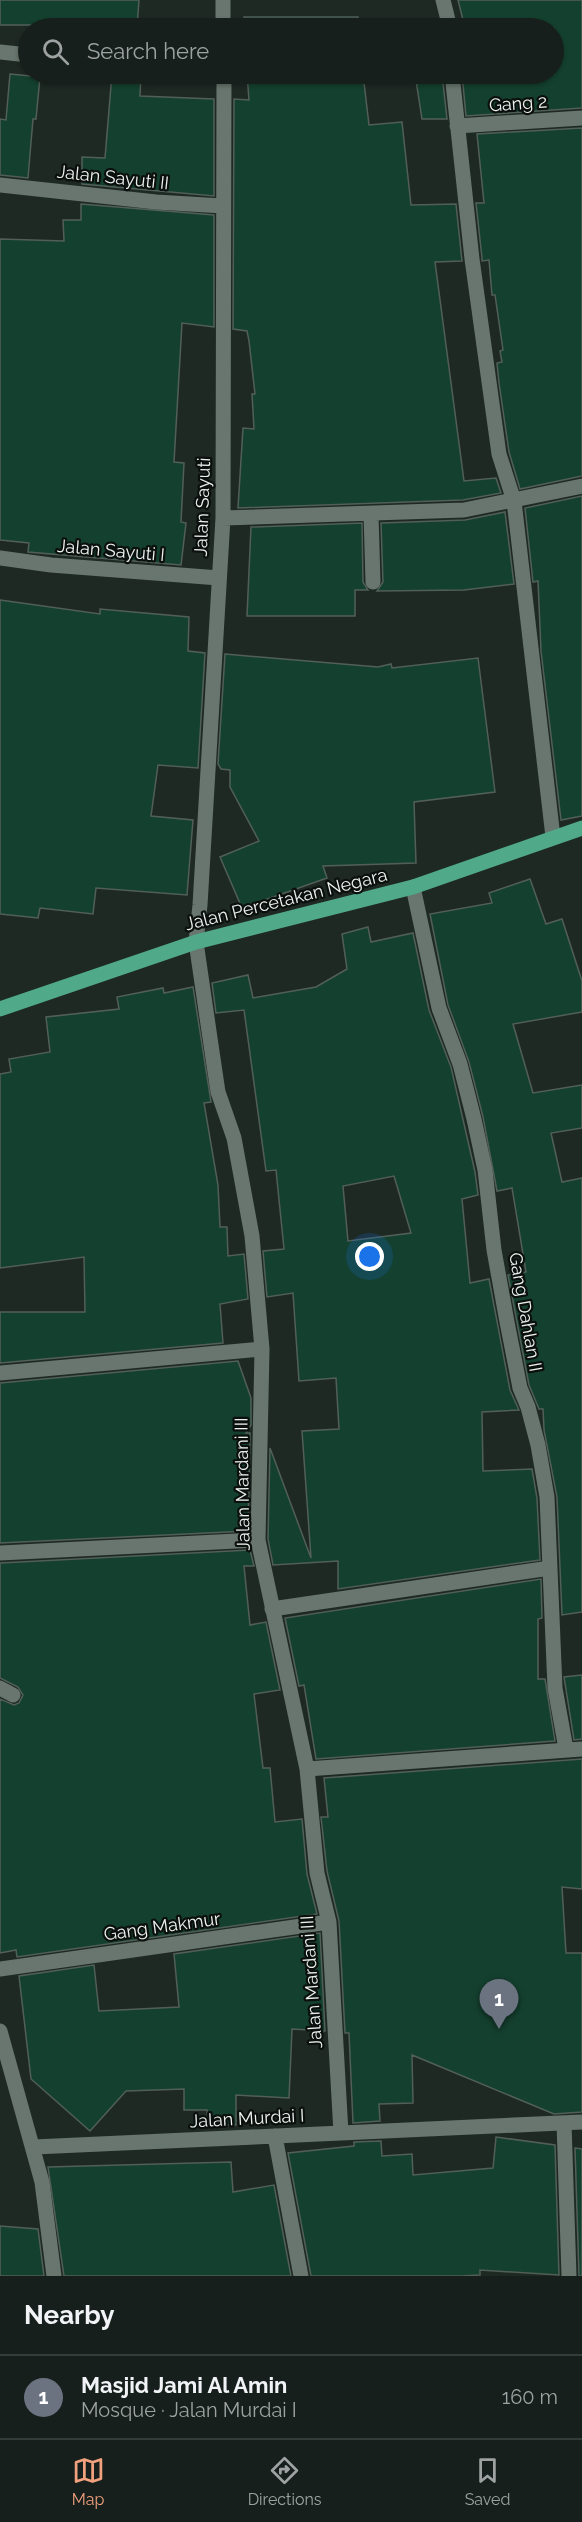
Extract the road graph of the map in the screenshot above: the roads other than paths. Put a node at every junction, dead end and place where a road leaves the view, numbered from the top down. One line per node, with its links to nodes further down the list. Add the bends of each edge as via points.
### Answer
1 (223, 0): 3 (street)
2 (443, 0): 4 (street)
3 (223, 18)
4 (448, 18)
5 (0, 52): 6 (street)
6 (18, 54)
7 (224, 84): 12 (street, Jalan Sayuti)
8 (454, 84): 10 (street)
9 (582, 118): 10 (street, Gang 2)
10 (458, 126): 14 (street, via 499,454)
11 (0, 185): 12 (street, Jalan Sayuti II)
12 (223, 206): 16 (street, Jalan Sayuti)
13 (582, 486): 14 (street)
14 (514, 501): 15 (street, via 464,510); 21 (street)
15 (371, 514): 16 (street); 19 (street)
16 (223, 518): 18 (street, Jalan Sayuti)
17 (0, 558): 18 (street, Jalan Sayuti I, via 51,566)
18 (219, 578): 23 (street, Jalan Sayuti)
19 (373, 582)
20 (582, 828): 21 (main road, Jalan Percetakan Negara)
21 (553, 837): 22 (main road, Jalan Percetakan Negara)
22 (414, 887): 23 (main road, Jalan Percetakan Negara); 29 (street, Gang Dahlan II, via 438,1008 460,1064 485,1170 507,1322 547,1497)
23 (196, 942): 24 (main road, Jalan Percetakan Negara); 25 (street, Jalan Mardani III, via 218,1092 234,1137 252,1236)
24 (0, 1008)
25 (262, 1349): 26 (street); 27 (street, Jalan Mardani III)
26 (0, 1373)
27 (258, 1540): 28 (street); 30 (street, Jalan Mardani III)
28 (0, 1553)
29 (550, 1568): 30 (street); 31 (street, Gang Dahlan II, via 555,1688)
30 (272, 1609): 33 (street, Jalan Mardani III)
31 (566, 1749): 32 (street); 33 (street)
32 (582, 1749)
33 (307, 1769): 34 (street, Jalan Mardani III, via 317,1873)
34 (329, 1922): 35 (street, Gang Makmur); 39 (street, Jalan Mardani III)
35 (0, 1969)
36 (0, 2034): 41 (street)
37 (582, 2122): 38 (street, Jalan Murdai I)
38 (564, 2123): 39 (street, Jalan Murdai I); 44 (street)
39 (341, 2133): 40 (street, Jalan Murdai I)
40 (275, 2136): 41 (street, Jalan Murdai I); 43 (street)
41 (34, 2147): 42 (street)
42 (54, 2276)
43 (301, 2276)
44 (569, 2276)

